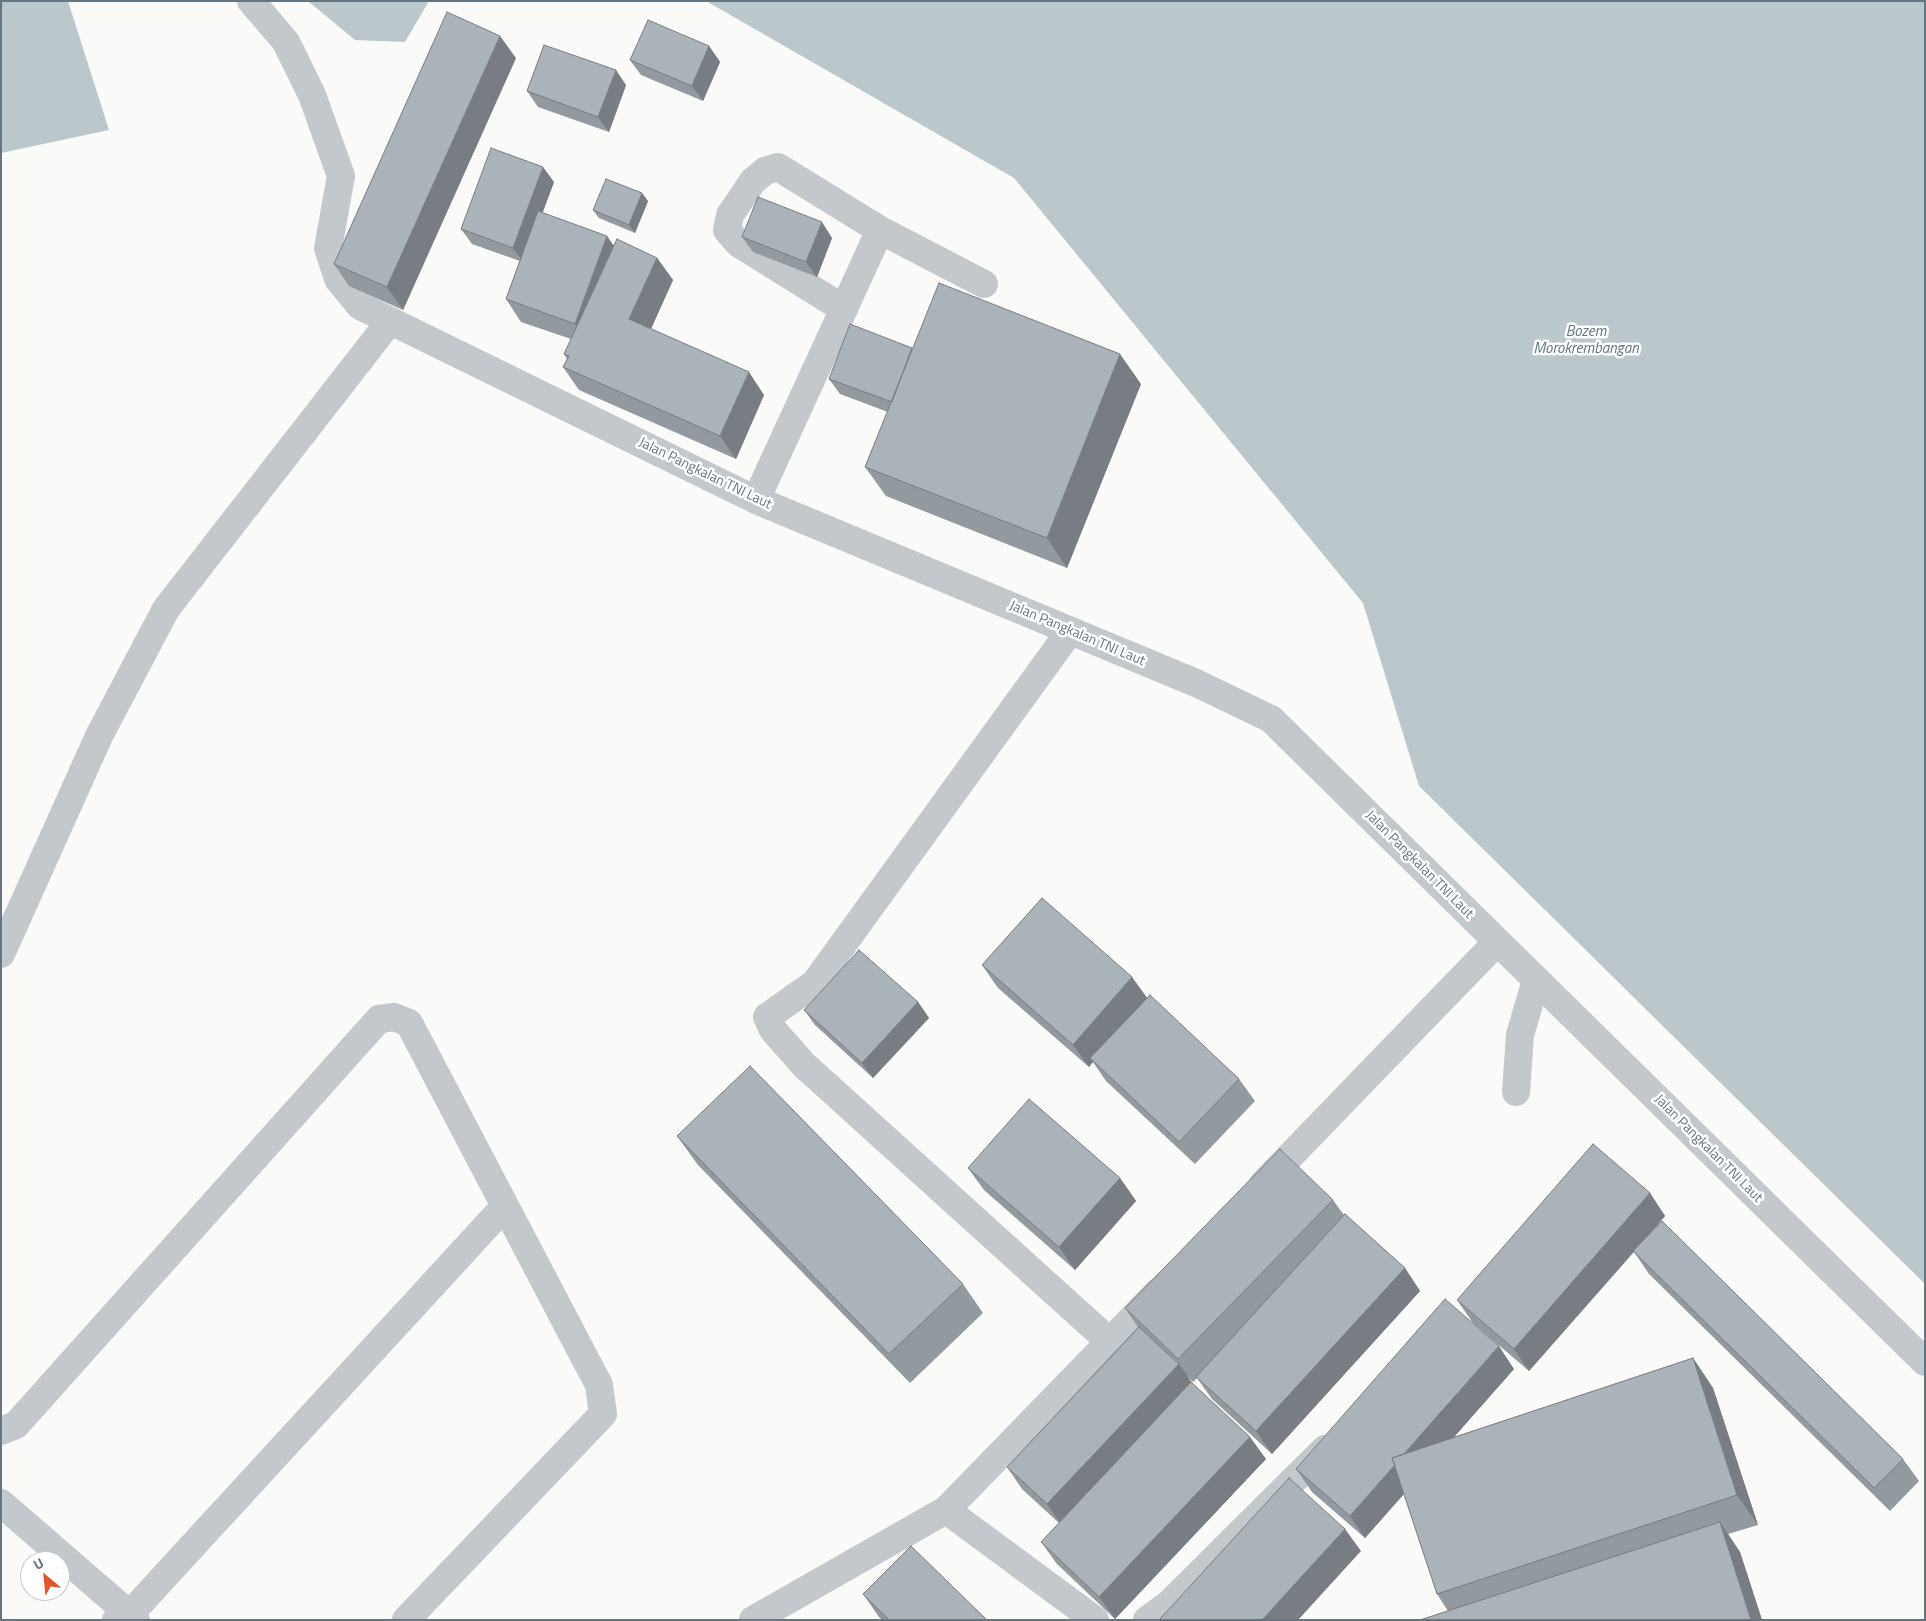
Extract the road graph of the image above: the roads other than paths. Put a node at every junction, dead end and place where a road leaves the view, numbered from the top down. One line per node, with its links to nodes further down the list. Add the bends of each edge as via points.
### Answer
1 (250, 1): 5 (street, Jalan Pangkalan TNI Laut, via 286,42 312,95 341,176 328,248 338,279 360,306)
2 (880, 230): 3 (street); 4 (street); 4 (street, via 778,167 764,170 753,181 730,215 727,230 738,243)
3 (984, 284)
4 (844, 309): 6 (street)
5 (390, 321): 6 (street, Jalan Pangkalan TNI Laut); 9 (street, via 166,609 99,736)
6 (756, 500): 7 (street, Jalan Pangkalan TNI Laut)
7 (1070, 631): 8 (street, Jalan Pangkalan TNI Laut, via 1196,683 1271,719); 15 (street, via 815,983 767,1017 773,1030 804,1065)
8 (1497, 942): 10 (street, Jalan Pangkalan TNI Laut); 12 (street)
9 (1, 954)
10 (1536, 980): 11 (street, via 1520,1035); 16 (street, Jalan Pangkalan TNI Laut)
11 (1516, 1092)
12 (1248, 1199)
13 (505, 1206): 18 (street, via 409,1023 394,1016 378,1019 16,1426); 21 (street); 22 (street, via 599,1385 602,1414)
14 (1172, 1278): 15 (street)
15 (1110, 1342): 20 (street)
16 (1925, 1362)
17 (1346, 1429): 25 (street, via 1169,1604)
18 (1, 1432)
19 (1, 1503): 21 (street)
20 (946, 1510): 23 (street); 24 (street)
21 (127, 1618)
22 (406, 1620)
23 (753, 1620)
24 (1095, 1620)
25 (1147, 1620)

